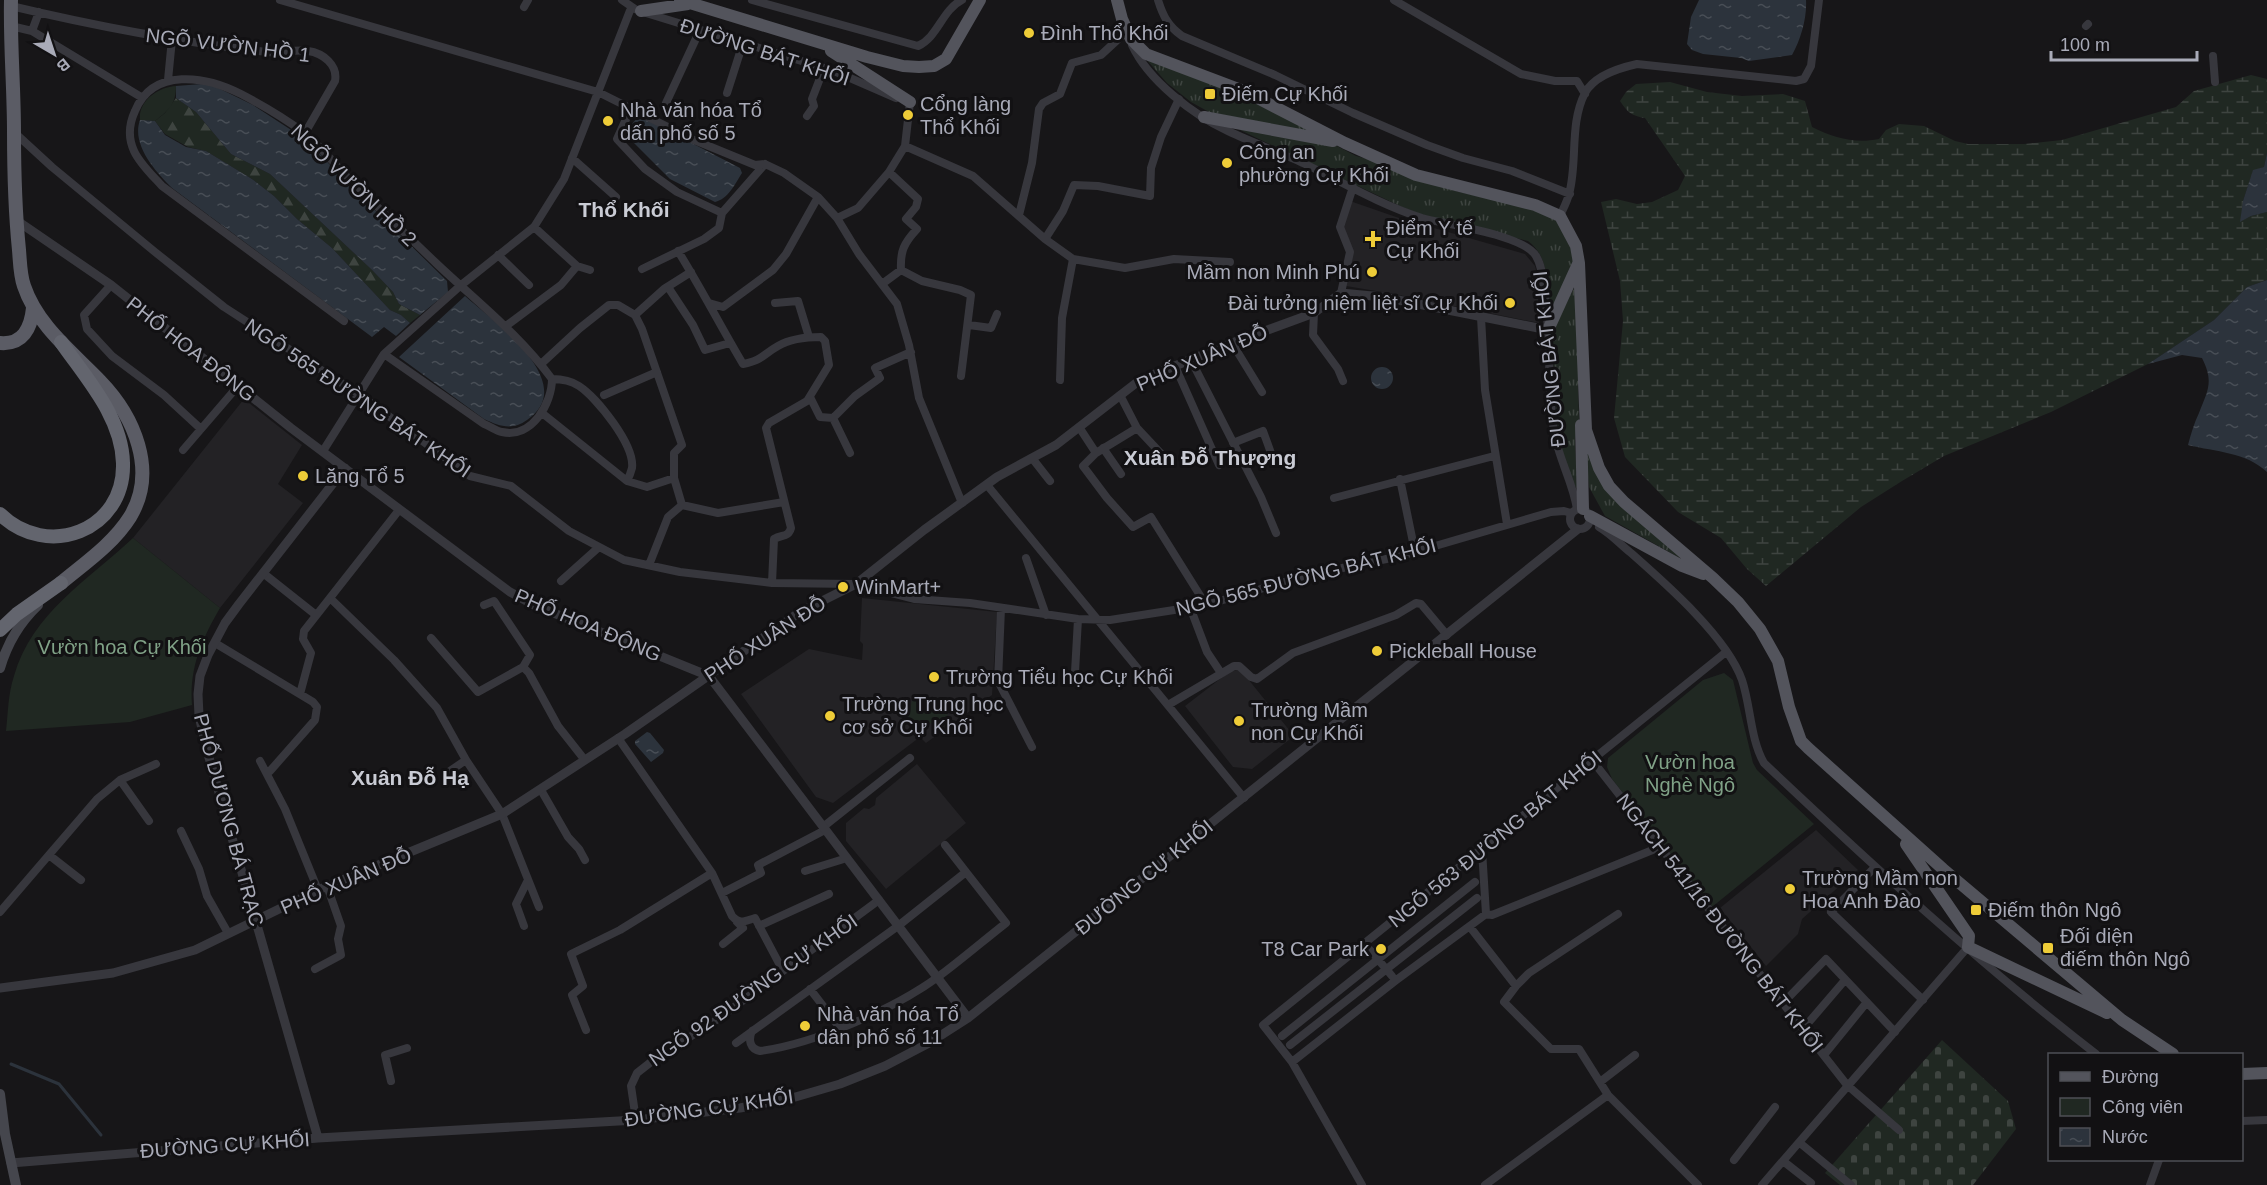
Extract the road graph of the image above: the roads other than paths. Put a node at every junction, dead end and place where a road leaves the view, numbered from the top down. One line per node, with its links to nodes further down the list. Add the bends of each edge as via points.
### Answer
1 (280, 0): 25 (street)
2 (622, 0): 12 (street, ĐƯỜNG BÁT KHỐI)
3 (752, 0): 8 (street, via 918,46)
4 (1117, 0): 17 (main road)
5 (1158, 0): 45 (street, via 1171,28 1182,36 1427,145 1512,171)
6 (1394, 0): 27 (street, via 1521,74 1577,81)
7 (1820, 0): 27 (street, via 1811,66 1804,79 1637,64 1600,78)
8 (957, 1)
9 (975, 1): 19 (main road, via 946,59 934,66 903,66)
10 (684, 2): 12 (main road); 19 (main road)
11 (7, 4): 13 (street, NGÕ VƯỜN HỒ 1); 14 (highway)
12 (636, 10): 15 (street, ĐƯỜNG BÁT KHỐI); 25 (street)
13 (39, 12): 16 (street); 18 (street, NGÕ VƯỜN HỒ 1)
14 (11, 26): 16 (street); 35 (highway)
15 (700, 30): 20 (street, ĐƯỜNG BÁT KHỐI); 31 (street)
16 (32, 31): 28 (street)
17 (1127, 31): 29 (street, ĐƯỜNG BÁT KHỐI, via 1146,69); 37 (main road, via 1146,54 1244,91); 49 (street, via 1101,55 1072,63 1060,94 1039,109 1032,163)
18 (172, 39): 23 (street); 36 (street, NGÕ VƯỜN HỒ 1, via 269,53 308,51 329,62 336,71 335,81)
19 (818, 42): 30 (main road)
20 (743, 43): 22 (street, ĐƯỜNG BÁT KHỐI); 26 (street)
21 (2213, 56): 24 (street)
22 (824, 68): 30 (street, ĐƯỜNG BÁT KHỐI); 33 (street, via 812,99 814,106)
23 (168, 80): 28 (street); 36 (street, NGÕ VƯỜN HỒ 2, via 220,85)
24 (2216, 82)
25 (598, 92): 32 (street); 41 (street)
26 (727, 93)
27 (1585, 94): 45 (street, via 1576,127)
28 (141, 97): 78 (street, via 130,134 134,152 146,169 162,186)
29 (1179, 99): 34 (street, ĐƯỜNG BÁT KHỐI); 54 (street, via 1151,168 1150,196 1074,184)
30 (910, 102): 39 (street)
31 (666, 103)
32 (631, 108): 42 (street, via 694,140 755,165); 48 (street, via 617,139 645,169 677,192)
33 (807, 116)
34 (1204, 117): 37 (main road); 44 (street, ĐƯỜNG BÁT KHỐI)
35 (14, 132): 38 (street, NGÕ 565 ĐƯỜNG BÁT KHỐI); 40 (highway)
36 (305, 133): 68 (street, NGÕ VƯỜN HỒ 2)
37 (1345, 143): 50 (main road, via 1416,175 1535,205)
38 (27, 144): 40 (street); 100 (street, NGÕ 565 ĐƯỜNG BÁT KHỐI, via 224,307)
39 (905, 146): 43 (street); 49 (street, via 974,176)
40 (13, 154): 52 (highway)
41 (572, 158): 46 (street); 53 (street, via 564,179)
42 (765, 164): 47 (street); 48 (street)
43 (889, 172): 51 (street, via 858,208); 63 (street, via 918,198 906,219 917,229 900,252)
44 (1353, 188): 70 (street, via 1340,227 1350,252); 81 (street, ĐƯỜNG BÁT KHỐI, via 1401,211 1525,245 1538,260)
45 (1569, 194): 50 (street)
46 (616, 197)
47 (818, 197): 51 (street); 71 (street, via 773,270 723,307)
48 (722, 213): 55 (street, via 718,228)
49 (1019, 215): 54 (street)
50 (1560, 216): 59 (main road, via 1576,246)
51 (837, 219): 65 (street)
52 (16, 220): 66 (street, PHỐ HOA ĐỘNG); 73 (highway, via 23,284)
53 (534, 226): 56 (street); 60 (street)
54 (1045, 239): 57 (street)
55 (678, 251): 61 (street); 64 (street)
56 (498, 255): 67 (street); 68 (street)
57 (1073, 259): 58 (street, via 1125,268 1174,259); 95 (street, via 1062,318)
58 (1230, 261)
59 (1579, 263): 81 (main road); 99 (main road)
60 (577, 266): 62 (street); 80 (street, via 561,285)
61 (642, 269)
62 (590, 270)
63 (901, 270): 65 (street); 79 (street, via 922,281 971,295)
64 (691, 272): 69 (street); 71 (street)
65 (882, 284): 87 (street, via 897,304)
66 (111, 285): 97 (street, PHỐ HOA ĐỘNG); 108 (street, via 84,315 87,329 112,356)
67 (529, 285)
68 (460, 286): 80 (street, NGÕ VƯỜN HỒ 2); 88 (street)
69 (668, 287): 76 (street); 85 (street, via 705,350)
70 (1341, 293): 74 (street, PHỐ XUÂN ĐỖ); 77 (street, via 1383,297)
71 (709, 303): 85 (street)
72 (775, 303): 82 (street, via 798,300)
73 (33, 308): 83 (highway); 84 (highway, via 27,332 15,341)
74 (1314, 313): 86 (street, PHỐ XUÂN ĐỖ); 96 (street, via 1313,335)
75 (997, 314): 79 (street, via 991,328)
76 (635, 315): 90 (street, via 618,305 609,305); 92 (street)
77 (1482, 317): 81 (street); 115 (street, via 1485,390)
78 (344, 321)
79 (969, 325): 93 (street)
80 (506, 326): 90 (street, NGÕ VƯỜN HỒ 2)
81 (1548, 330): 132 (street, ĐƯỜNG BÁT KHỐI, via 1554,432)
82 (809, 337): 85 (street, via 787,342 760,360 743,364); 103 (street, via 825,341 829,365)
83 (61, 342): 131 (highway, via 113,421 123,463 121,484 112,504 80,532 38,536 18,528); 143 (highway, via 102,382 120,406 141,448 143,471 140,493 130,516 113,538)
84 (0, 343)
85 (730, 343)
86 (1232, 343): 89 (street, PHỐ XUÂN ĐỖ); 98 (street)
87 (911, 352): 105 (street, via 875,368 880,378); 128 (street, via 919,398)
88 (384, 354): 100 (street); 104 (street, via 484,424 502,432 527,427)
89 (1191, 360): 91 (street, PHỐ XUÂN ĐỖ); 109 (street)
90 (541, 364): 94 (street, NGÕ VƯỜN HỒ 2)
91 (1175, 366): 102 (street, PHỐ XUÂN ĐỖ, via 1140,380); 118 (street)
92 (657, 372): 101 (street); 121 (street, via 682,445 674,453)
93 (961, 376)
94 (552, 379): 104 (street, via 549,400); 123 (street, via 581,387 613,422 631,461)
95 (1060, 380)
96 (1343, 381)
97 (238, 386): 108 (street); 111 (street, PHỐ HOA ĐỘNG)
98 (1262, 392)
99 (1585, 394): 132 (main road, via 1580,438); 141 (main road, via 1586,430 1609,486)
100 (360, 395): 111 (street); 136 (street, NGÕ 565 ĐƯỜNG BÁT KHỐI, via 470,476 511,486 569,531)
101 (604, 395)
102 (1120, 395): 106 (street, PHỐ XUÂN ĐỖ); 107 (street)
103 (810, 397): 105 (street, via 820,417); 127 (street, via 766,428)
104 (542, 413): 123 (street)
105 (833, 418): 113 (street)
106 (1079, 427): 112 (street); 116 (street, PHỐ XUÂN ĐỖ)
107 (1137, 428): 112 (street); 117 (street)
108 (201, 429): 110 (street)
109 (1233, 443): 114 (street, via 1263,430); 135 (street)
110 (183, 450)
111 (323, 451): 119 (street, PHỐ HOA ĐỘNG)
112 (1100, 451): 120 (street); 148 (street, via 1083,466 1133,527 1151,517)
113 (850, 453)
114 (1271, 453)
115 (1494, 456): 122 (street); 133 (street)
116 (1032, 458): 124 (street); 125 (street, PHỐ XUÂN ĐỖ)
117 (1167, 460)
118 (1219, 465)
119 (345, 468): 130 (street, PHỐ HOA ĐỘNG); 140 (street, PHỐ DƯƠNG BÁ TRẠC)
120 (1121, 474)
121 (674, 478): 123 (street, via 647,487); 129 (street)
122 (1400, 479): 126 (street); 137 (street)
123 (627, 481)
124 (1050, 481)
125 (987, 485): 128 (street, PHỐ XUÂN ĐỖ); 154 (street)
126 (1334, 498)
127 (784, 502): 129 (street, via 718,513); 144 (street, via 790,528 785,536 774,538)
128 (962, 503): 145 (street, PHỐ XUÂN ĐỖ)
129 (682, 505): 139 (street, via 668,517)
130 (399, 510): 146 (street); 162 (street, PHỐ HOA ĐỘNG, via 516,596)
131 (0, 514)
132 (1582, 514): 133 (street, NGÕ 565 ĐƯỜNG BÁT KHỐI, via 1551,512); 134 (street, via 1584,528); 134 (street, ĐƯỜNG BÁT KHỐI, via 1570,523); 141 (main road); 159 (street, via 1659,578)
133 (1507, 524): 137 (street, NGÕ 565 ĐƯỜNG BÁT KHỐI)
134 (1578, 529): 156 (street, ĐƯỜNG CỰ KHỐI)
135 (1276, 533)
136 (599, 547): 139 (street, NGÕ 565 ĐƯỜNG BÁT KHỐI, via 624,560); 142 (street)
137 (1415, 552): 148 (street, NGÕ 565 ĐƯỜNG BÁT KHỐI, via 1308,575)
138 (1026, 558): 152 (street)
139 (649, 565): 144 (street, NGÕ 565 ĐƯỜNG BÁT KHỐI)
140 (263, 573): 151 (street); 158 (street, PHỐ DƯƠNG BÁ TRẠC)
141 (1713, 578): 184 (main road, via 1760,630 1778,662 1802,741)
142 (561, 581)
143 (61, 583): 155 (highway); 161 (main road, via 24,619 4,653)
144 (772, 583): 145 (street, NGÕ 565 ĐƯỜNG BÁT KHỐI)
145 (856, 584): 150 (street, NGÕ 565 ĐƯỜNG BÁT KHỐI, via 915,599); 165 (street, PHỐ XUÂN ĐỖ, via 800,612)
146 (330, 598): 151 (street); 174 (street, via 437,708)
147 (484, 605): 160 (street, via 494,601 530,655)
148 (1206, 605): 149 (street, NGÕ 565 ĐƯỜNG BÁT KHỐI)
149 (1190, 607): 154 (street, NGÕ 565 ĐƯỜNG BÁT KHỐI); 164 (street, via 1207,652)
150 (1001, 608): 152 (street, NGÕ 565 ĐƯỜNG BÁT KHỐI); 170 (street, via 998,681)
151 (316, 615): 167 (street, via 303,635 311,653)
152 (1047, 615): 153 (street, NGÕ 565 ĐƯỜNG BÁT KHỐI)
153 (1078, 619): 154 (street, NGÕ 565 ĐƯỜNG BÁT KHỐI); 163 (street)
154 (1098, 620): 168 (street)
155 (0, 630)
156 (1447, 635): 164 (street, via 1416,603 1396,615 1293,653 1257,679 1236,665); 181 (street, ĐƯỜNG CỰ KHỐI)
157 (431, 638): 160 (street, via 478,692)
158 (214, 643): 167 (street); 210 (street, PHỐ DƯƠNG BÁ TRẠC, via 200,676 199,716)
159 (1726, 652): 175 (street, NGÕ 563 ĐƯỜNG BÁT KHỐI); 193 (street, via 1741,678 1764,763)
160 (523, 667): 172 (street, via 558,726)
161 (0, 668)
162 (689, 668): 165 (street, PHỐ HOA ĐỘNG); 166 (street)
163 (1075, 672)
164 (1221, 673): 168 (street)
165 (709, 676): 166 (street, PHỐ XUÂN ĐỖ); 185 (street)
166 (692, 688): 169 (street, PHỐ XUÂN ĐỖ)
167 (300, 694): 177 (street, via 316,705 318,715)
168 (1168, 705): 181 (street)
169 (618, 738): 172 (street, PHỐ XUÂN ĐỖ); 195 (street)
170 (1032, 747)
171 (910, 758): 185 (street)
172 (584, 759): 180 (street, PHỐ XUÂN ĐỖ)
173 (260, 760): 200 (street)
174 (466, 760): 178 (street); 182 (street)
175 (1592, 760): 188 (street, NGÁCH 541/16 ĐƯỜNG BÁT KHỐI); 189 (street, NGÕ 563 ĐƯỜNG BÁT KHỐI)
176 (156, 764): 179 (street)
177 (270, 771)
178 (447, 773)
179 (120, 780): 183 (street); 190 (street, via 97,799)
180 (541, 790): 182 (street, PHỐ XUÂN ĐỖ); 192 (street)
181 (1244, 798): 231 (street, ĐƯỜNG CỰ KHỐI)
182 (502, 814): 198 (street); 200 (street, PHỐ XUÂN ĐỖ)
183 (149, 821)
184 (1895, 828): 218 (main road, via 1969,936); 232 (main road)
185 (824, 829): 191 (street); 201 (street, via 758,865 761,873)
186 (181, 831): 215 (street, via 207,896)
187 (945, 845): 196 (street)
188 (1660, 847): 207 (street, via 1492,915); 230 (street, NGÁCH 541/16 ĐƯỜNG BÁT KHỐI)
189 (1482, 850): 207 (street); 217 (street, NGÕ 563 ĐƯỜNG BÁT KHỐI)
190 (49, 855): 197 (street); 206 (street)
191 (847, 858): 194 (street); 204 (street)
192 (585, 860)
193 (1875, 867): 218 (street); 228 (street, via 1831,912)
194 (805, 872)
195 (712, 873): 201 (street); 235 (street, via 620,930 571,954 583,986 573,995)
196 (966, 873): 213 (street); 223 (street, via 1006,923)
197 (81, 880)
198 (528, 880): 205 (street); 211 (street, via 516,904)
199 (1475, 882): 219 (street)
200 (323, 888): 210 (street, PHỐ XUÂN ĐỖ); 220 (street, via 341,926 341,955)
201 (722, 893): 209 (street)
202 (829, 894): 212 (street)
203 (1477, 898): 222 (street)
204 (879, 900): 213 (street); 221 (street, NGÕ 92 ĐƯỜNG CỰ KHỐI)
205 (539, 907)
206 (0, 912)
207 (1486, 914): 214 (street)
208 (1618, 914): 225 (street, via 1529,973)
209 (734, 919): 212 (street, via 742,923 755,918); 216 (street, via 743,928)
210 (255, 920): 215 (street, PHỐ XUÂN ĐỖ); 259 (street, PHỐ DƯƠNG BÁ TRẠC)
211 (524, 926)
212 (759, 926): 221 (street)
213 (898, 926): 223 (street); 227 (street)
214 (1470, 927): 225 (street); 246 (street)
215 (228, 933): 226 (street, PHỐ XUÂN ĐỖ, via 195,950 113,973)
216 (723, 944)
217 (1364, 944): 219 (street); 246 (street, NGÕ 563 ĐƯỜNG BÁT KHỐI, via 1263,1025)
218 (1968, 947): 228 (street); 232 (main road); 242 (street, via 1995,974)
219 (1378, 960): 222 (street); 238 (street)
220 (315, 969)
221 (783, 971): 255 (street, NGÕ 92 ĐƯỜNG CỰ KHỐI, via 637,1073 631,1086)
222 (1389, 973): 240 (street)
223 (937, 977): 231 (street); 233 (street, via 894,1003)
224 (1845, 980): 229 (street); 230 (street, via 1826,959); 234 (street)
225 (1516, 986): 250 (street, via 1504,1002 1551,1049 1580,1049)
226 (0, 988)
227 (810, 989): 233 (street); 236 (street)
228 (1923, 1000): 237 (street)
229 (1867, 1002): 237 (street); 245 (street)
230 (1783, 1003): 234 (street, NGÁCH 541/16 ĐƯỜNG BÁT KHỐI)
231 (968, 1018): 255 (street, ĐƯỜNG CỰ KHỐI, via 885,1066 840,1084 740,1108)
232 (2122, 1020): 243 (main road)
233 (840, 1028): 236 (street, via 760,1051 751,1044)
234 (1803, 1029): 245 (street, NGÁCH 541/16 ĐƯỜNG BÁT KHỐI)
235 (586, 1030)
236 (753, 1031): 239 (street)
237 (1895, 1032): 251 (street)
238 (1282, 1036)
239 (736, 1043)
240 (1290, 1045)
241 (407, 1048): 249 (street, via 385,1055)
242 (2095, 1053)
243 (2172, 1053)
244 (1635, 1055): 250 (street)
245 (1824, 1055): 251 (street, NGÁCH 541/16 ĐƯỜNG BÁT KHỐI)
246 (1292, 1062): 268 (street)
247 (2267, 1073): 248 (main road)
248 (2243, 1074)
249 (391, 1081)
250 (1600, 1082): 253 (street)
251 (1848, 1085): 258 (street, NGÁCH 541/16 ĐƯỜNG BÁT KHỐI); 260 (street)
252 (0, 1094): 264 (main road)
253 (1608, 1095): 265 (street); 269 (street)
254 (1775, 1107): 261 (street)
255 (636, 1120): 259 (street, ĐƯỜNG CỰ KHỐI)
256 (2267, 1120): 257 (street)
257 (2243, 1121)
258 (1899, 1130)
259 (318, 1138): 264 (street, ĐƯỜNG CỰ KHỐI)
260 (1800, 1143): 262 (street); 272 (street)
261 (1734, 1160)
262 (1783, 1161): 266 (street); 271 (street)
263 (2160, 1161): 273 (street)
264 (11, 1163): 267 (main road)
265 (1689, 1182): 270 (street)
266 (1810, 1183)
267 (16, 1185)
268 (1362, 1185)
269 (1485, 1185)
270 (1698, 1185)
271 (1762, 1185)
272 (1851, 1185)
273 (2150, 1185)

